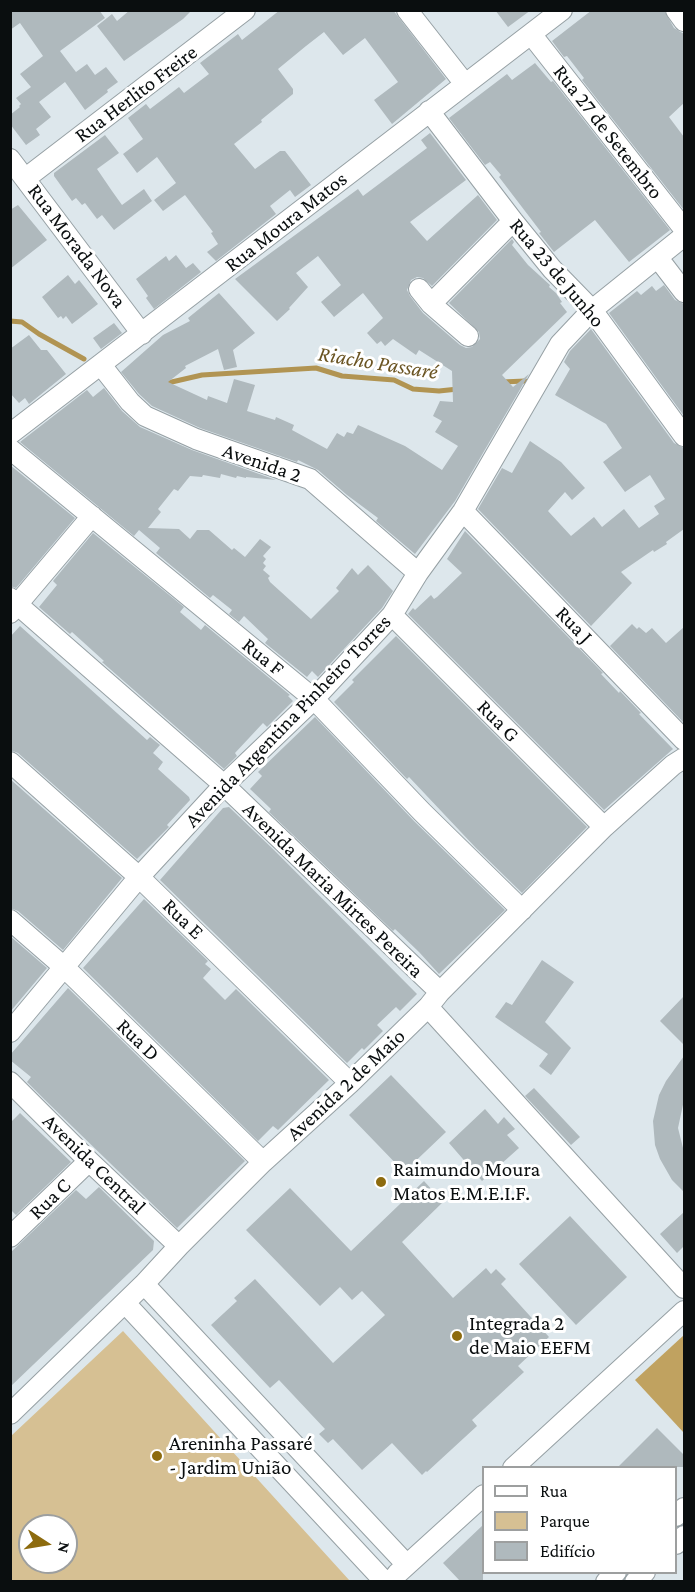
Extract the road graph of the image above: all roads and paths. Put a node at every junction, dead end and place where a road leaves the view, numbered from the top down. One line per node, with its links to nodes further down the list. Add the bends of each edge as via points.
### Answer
1 (245, 10): 10 (street, Rua Herlito Freire)
2 (407, 10): 7 (street)
3 (562, 10): 6 (street, Rua Moura Matos)
4 (676, 10): 5 (street)
5 (684, 21)
6 (531, 34): 7 (street, Rua Moura Matos); 12 (street, Rua 27 de Setembro)
7 (465, 84): 8 (street, Rua Moura Matos)
8 (429, 111): 11 (street, Rua 23 de Junho); 17 (street, Rua Moura Matos)
9 (10, 159): 10 (street, Rua Morada Nova)
10 (26, 178): 17 (street, Rua Morada Nova)
11 (513, 221): 16 (street, Rua 23 de Junho); 18 (street, via 425,297)
12 (684, 229)
13 (684, 236): 14 (street, Avenida Argentina Pinheiro Torres)
14 (658, 258): 15 (street); 16 (street, Avenida Argentina Pinheiro Torres)
15 (684, 292)
16 (592, 310): 21 (street, Rua 23 de Junho); 23 (street, Avenida Argentina Pinheiro Torres, via 560,344)
17 (142, 334): 19 (street, Rua Moura Matos)
18 (468, 336)
19 (101, 365): 20 (street, Rua Moura Matos); 25 (street, Avenida 2, via 145,416 196,439 310,479)
20 (10, 434)
21 (684, 435)
22 (10, 449): 24 (street, Rua F)
23 (463, 511): 25 (street, Avenida Argentina Pinheiro Torres); 29 (street, Rua J)
24 (92, 516): 26 (street); 28 (street, Rua F)
25 (418, 573): 27 (street, Avenida Argentina Pinheiro Torres)
26 (13, 605): 32 (street, Avenida Maria Mirtes Pereira)
27 (392, 615): 28 (street, Avenida Argentina Pinheiro Torres); 33 (street, Rua G)
28 (314, 699): 32 (street, Avenida Argentina Pinheiro Torres); 35 (street, Rua F)
29 (684, 740)
30 (684, 758): 33 (street, Avenida 2 de Maio)
31 (10, 762): 34 (street, Rua E)
32 (224, 785): 34 (street, Avenida Argentina Pinheiro Torres); 38 (street, Avenida Maria Mirtes Pereira)
33 (604, 827): 35 (street, Avenida 2 de Maio)
34 (139, 877): 37 (street, Avenida Argentina Pinheiro Torres); 41 (street, Rua E)
35 (522, 910): 38 (street, Avenida 2 de Maio)
36 (10, 920): 37 (street, Rua D)
37 (64, 967): 39 (street, Avenida Argentina Pinheiro Torres); 43 (street, Rua D)
38 (434, 999): 41 (street, Avenida 2 de Maio); 47 (street, Avenida Maria Mirtes Pereira)
39 (10, 1032)
40 (10, 1082): 42 (street, Avenida Central)
41 (350, 1083): 43 (street, Avenida 2 de Maio)
42 (89, 1161): 44 (street, Rua C); 45 (street, Avenida Central)
43 (263, 1162): 45 (street, Avenida 2 de Maio)
44 (10, 1237)
45 (179, 1246): 46 (street, Avenida 2 de Maio)
46 (144, 1284): 48 (street, Avenida 2 de Maio); 50 (street)
47 (684, 1288)
48 (125, 1302): 51 (street); 54 (street, Avenida 2 de Maio)
49 (684, 1311): 57 (street)
50 (185, 1327): 51 (street); 52 (street)
51 (164, 1344): 53 (street)
52 (246, 1393): 53 (street); 55 (street)
53 (225, 1411): 56 (street)
54 (10, 1414)
55 (294, 1444): 56 (street); 59 (street)
56 (273, 1463): 60 (street)
57 (514, 1466)
58 (482, 1496): 61 (street)
59 (359, 1515): 60 (street); 61 (street)
60 (339, 1533): 62 (street)
61 (407, 1565): 62 (street)
62 (387, 1581)

